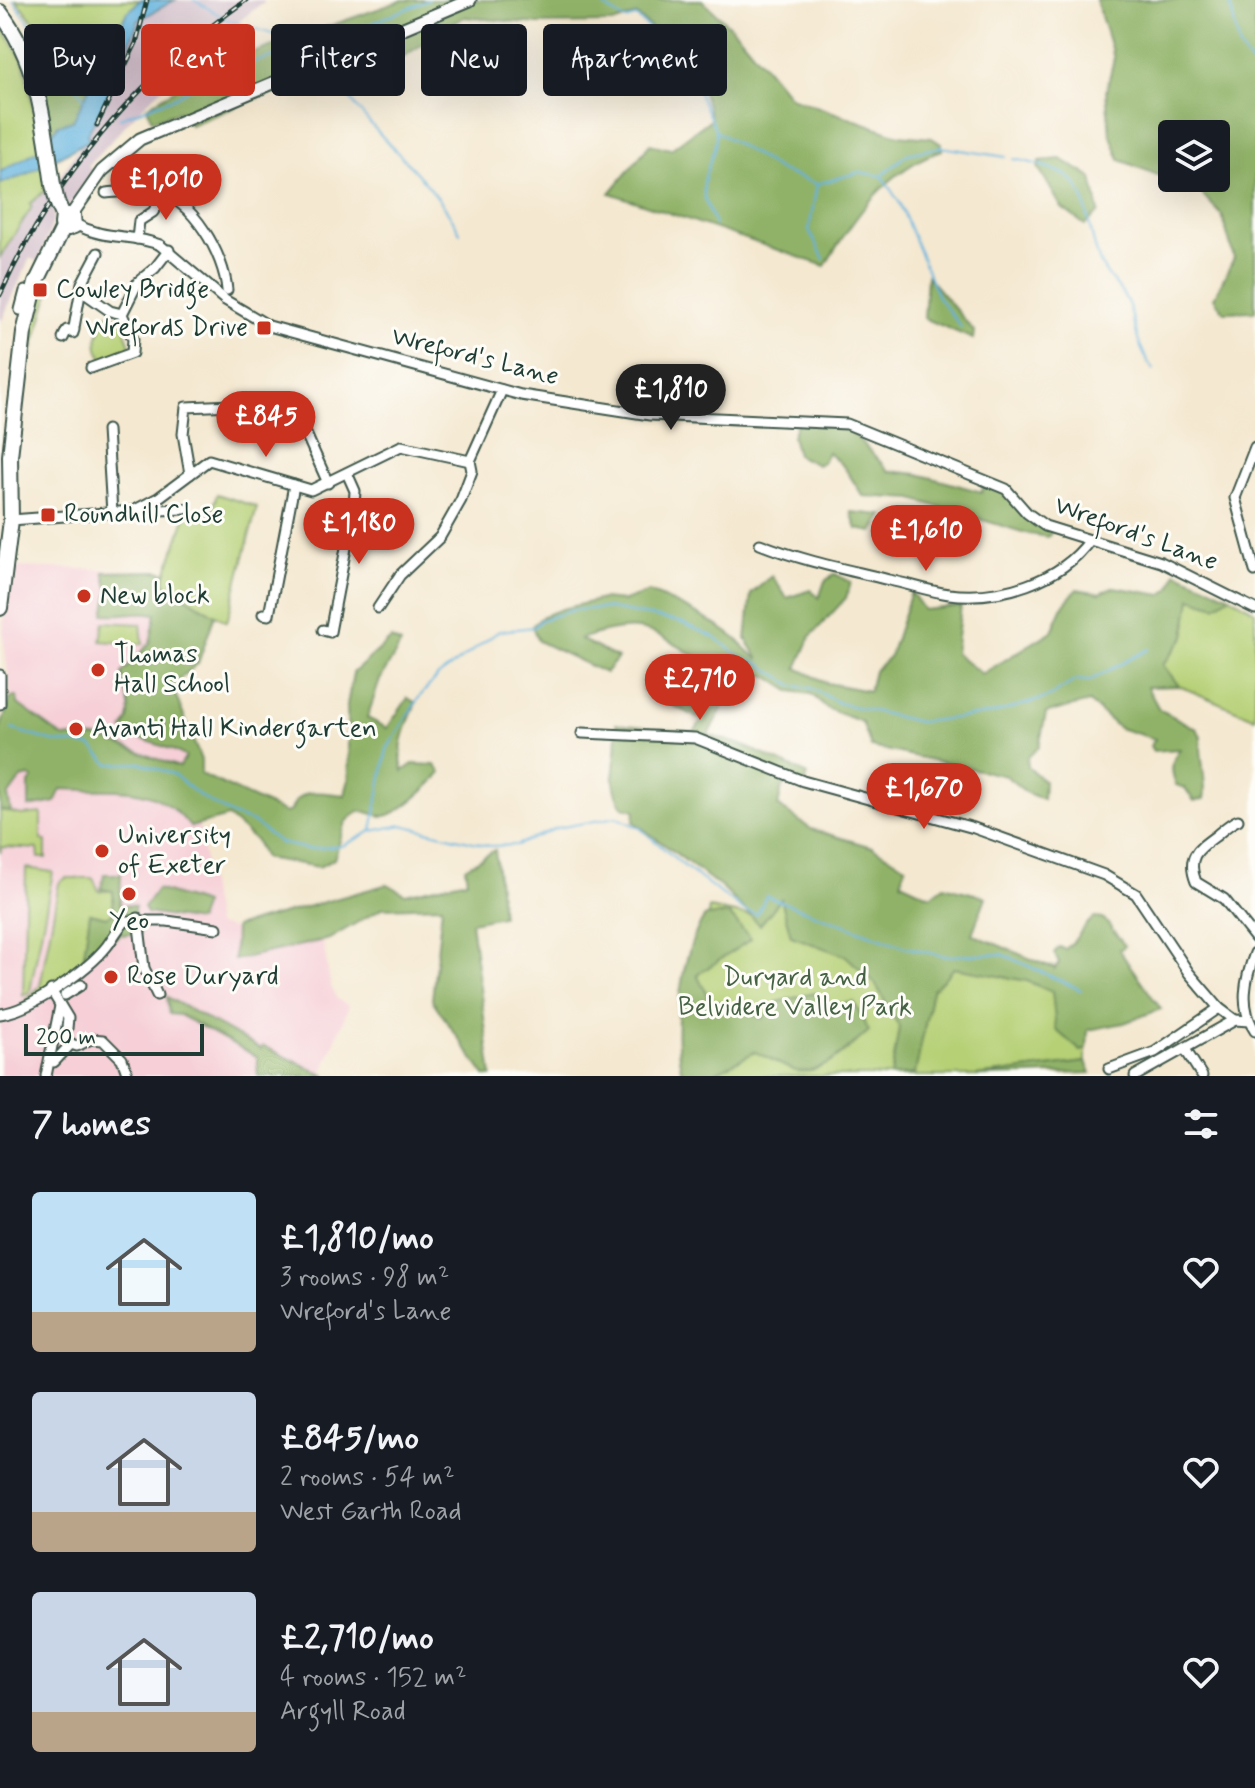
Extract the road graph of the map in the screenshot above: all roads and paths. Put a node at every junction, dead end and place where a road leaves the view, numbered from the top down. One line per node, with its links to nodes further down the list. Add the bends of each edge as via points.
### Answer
1 (470, 0): 5 (main road, via 140,139 102,171)
2 (0, 12): 5 (highway, bridge, via 31,65 53,185)
3 (106, 193): 4 (street)
4 (164, 195): 6 (street, via 139,221); 11 (street, via 177,202 219,256)
5 (66, 216): 6 (street, via 115,239); 10 (highway)
6 (137, 239): 7 (street)
7 (169, 250): 11 (street, Wreford's Lane); 13 (street, via 138,282)
8 (98, 253): 9 (street)
9 (80, 290): 13 (street); 14 (street, via 74,331 67,330)
10 (32, 293): 12 (street, via 25,291); 29 (highway, via 10,456)
11 (226, 295): 16 (street, Wreford's Lane, via 276,329)
12 (20, 310)
13 (122, 314): 15 (street, via 134,351 95,366)
14 (63, 338)
15 (94, 352)
16 (502, 390): 19 (street); 30 (street, Wreford's Lane, via 650,415 847,424 992,482 1006,489 1036,521)
17 (107, 430): 28 (street)
18 (1255, 447): 32 (street, via 1235,498)
19 (470, 461): 20 (street, via 401,446); 35 (street, via 472,471 461,500 440,537 400,575 380,605)
20 (347, 473): 22 (street); 37 (street, via 355,495)
21 (190, 474): 22 (street, via 183,434 186,407 256,404 298,416); 23 (street, via 209,460); 24 (street)
22 (328, 483): 23 (street, via 311,490)
23 (294, 485): 36 (street)
24 (165, 493): 26 (street); 27 (street, via 171,502)
25 (185, 509): 27 (street)
26 (133, 511): 27 (street); 28 (street)
27 (168, 511)
28 (112, 513): 29 (street)
29 (11, 520): 33 (highway)
30 (1090, 540): 31 (street, via 1042,579 1014,589 966,595 829,567); 34 (street, Wreford's Lane, via 1161,562)
31 (760, 544)
32 (1255, 571)
33 (0, 608)
34 (1255, 609)
35 (391, 610)
36 (269, 615)
37 (329, 632)
38 (0, 675): 39 (street)
39 (0, 704)
40 (582, 733): 51 (street, via 695,738 803,781 974,828 1104,875 1136,894)
41 (1238, 820): 44 (street, via 1201,845 1191,862 1196,882 1224,899)
42 (138, 918): 43 (street); 46 (street, via 122,924 106,947); 49 (street, via 144,968)
43 (217, 928)
44 (1255, 938)
45 (1255, 953): 54 (street, via 1245,992)
46 (60, 983): 47 (street, via 67,994); 48 (street)
47 (81, 985)
48 (51, 990): 50 (street); 52 (street, via 26,1007)
49 (157, 995)
50 (60, 1006): 56 (street, via 68,1018 66,1038); 60 (street)
51 (1219, 1008): 53 (street); 59 (street, via 1155,1052)
52 (0, 1014)
53 (1235, 1020): 54 (street); 57 (street)
54 (1249, 1021): 55 (street)
55 (1255, 1031)
56 (71, 1044): 58 (street); 61 (street, via 103,1040 122,1059)
57 (1185, 1049): 62 (street); 63 (street)
58 (54, 1062)
59 (1109, 1069)
60 (46, 1076)
61 (128, 1076)
62 (1135, 1076)
63 (1202, 1076)

